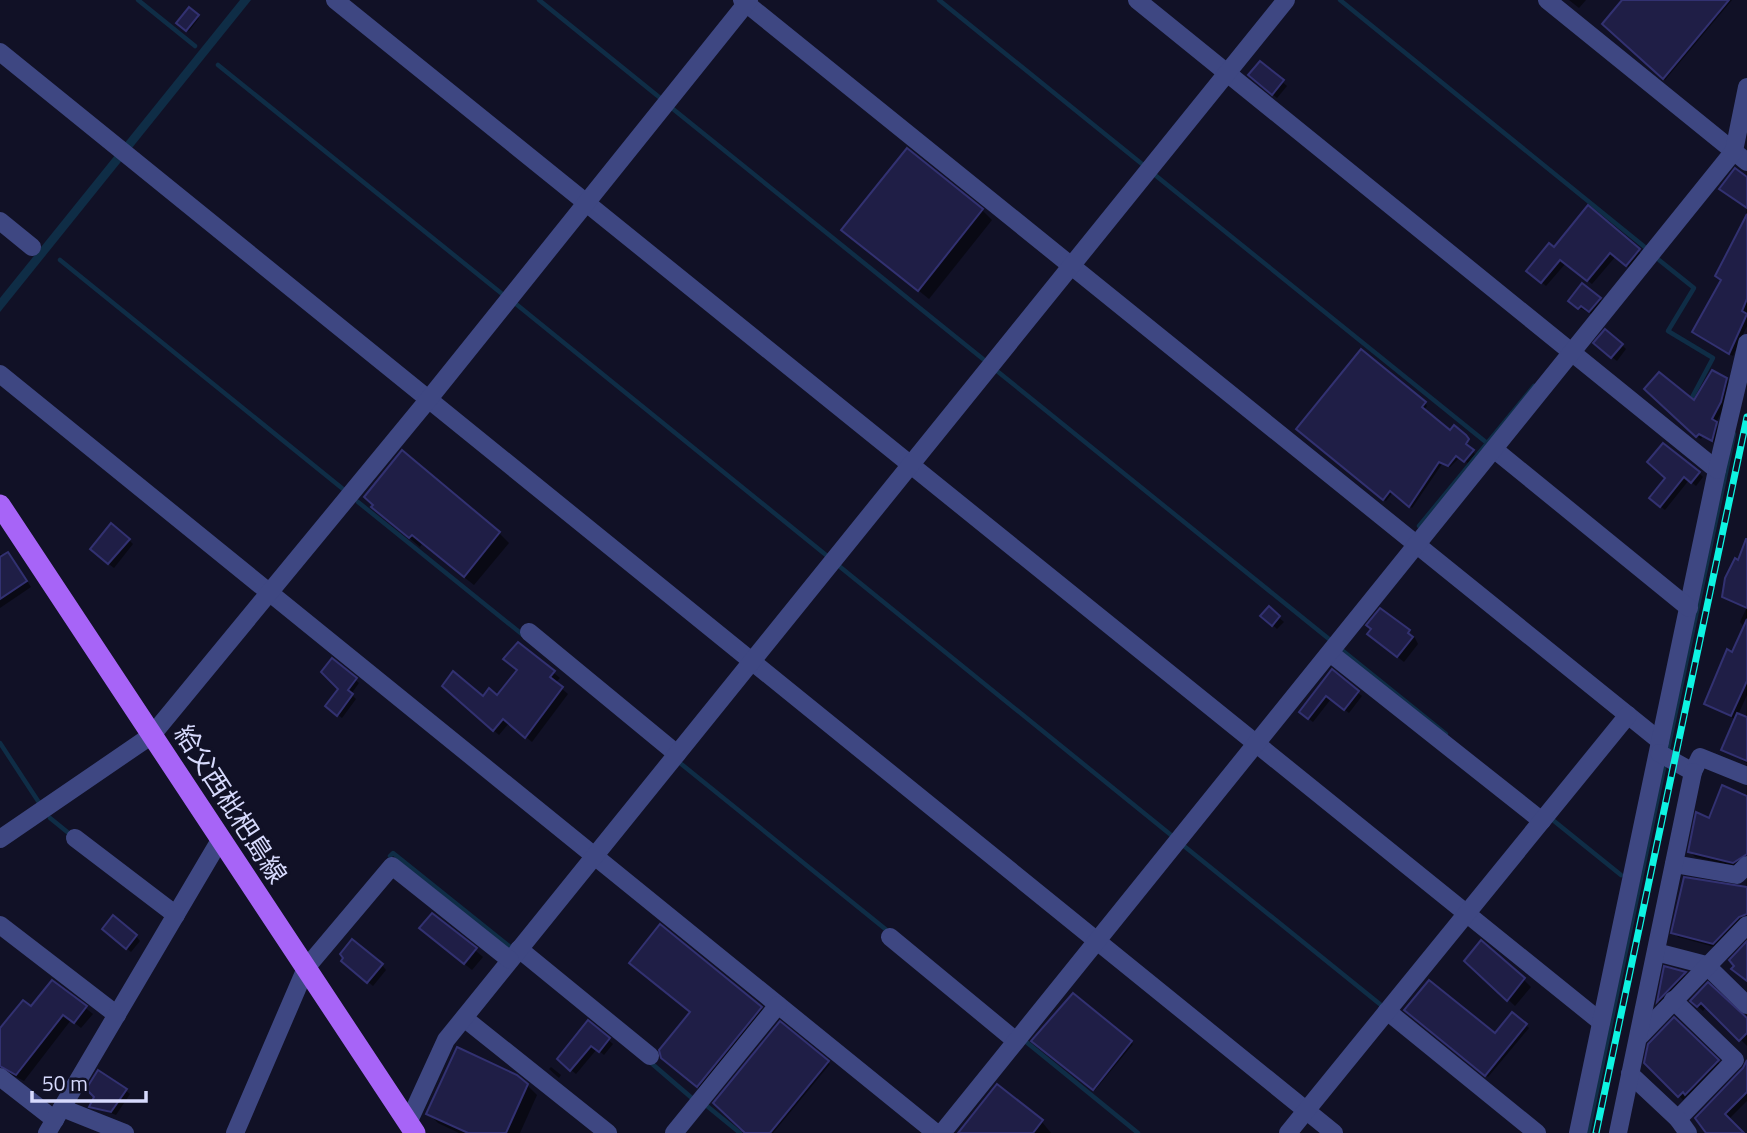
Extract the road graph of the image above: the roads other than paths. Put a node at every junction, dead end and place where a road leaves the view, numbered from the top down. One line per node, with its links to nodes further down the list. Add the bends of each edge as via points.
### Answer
1 (335, 0): 10 (street)
2 (1137, 0): 7 (street)
3 (1286, 0): 7 (street)
4 (1547, 0): 9 (street)
5 (746, 1): 10 (street); 13 (street)
6 (0, 52): 17 (street)
7 (1227, 73): 13 (street); 15 (street)
8 (1747, 87): 9 (street)
9 (1740, 156): 15 (street)
10 (586, 203): 17 (street); 19 (street)
11 (0, 221): 12 (street)
12 (32, 247)
13 (1070, 264): 19 (street); 22 (street)
14 (1747, 343): 20 (street)
15 (1573, 354): 18 (street); 20 (street)
16 (0, 374): 23 (street)
17 (428, 400): 23 (street); 27 (street)
18 (1495, 450): 22 (street); 24 (street)
19 (911, 465): 27 (street); 30 (street)
20 (1717, 470): 24 (street)
21 (0, 505): 29 (main road, 給父西枇杷島線)
22 (1417, 545): 26 (street); 28 (street)
23 (270, 592): 29 (street); 39 (street)
24 (1689, 608): 31 (street)
25 (529, 632): 32 (street)
26 (1330, 653): 30 (street); 35 (street)
27 (752, 661): 32 (street); 47 (street)
28 (1628, 715): 31 (street); 35 (street)
29 (152, 735): 37 (street); 38 (main road, 給父西枇杷島線)
30 (1256, 744): 42 (street); 47 (street)
31 (1659, 747): 33 (street); 58 (street)
32 (677, 754): 39 (street)
33 (1693, 772): 34 (street, via 1700,757); 40 (street)
34 (1747, 776)
35 (1542, 821): 42 (street)
36 (75, 838): 43 (street)
37 (0, 839)
38 (220, 840): 43 (street); 51 (main road, 給父西枇杷島線)
39 (594, 857): 49 (street); 53 (street)
40 (1674, 864): 41 (street, via 1737,876); 48 (street)
41 (1747, 865)
42 (1467, 914): 55 (street); 58 (street)
43 (176, 915): 56 (street)
44 (0, 925): 56 (street)
45 (1747, 925): 50 (street)
46 (890, 937): 60 (street)
47 (1097, 941): 60 (street); 64 (street)
48 (1656, 952): 50 (street); 59 (street)
49 (515, 955): 51 (street, via 392,866); 57 (street); 61 (street)
50 (1706, 965): 52 (street); 54 (street)
51 (306, 968): 67 (main road, 給父西枇杷島線); 69 (street)
52 (1673, 1000): 59 (street); 66 (street, via 1735,1060)
53 (778, 1005): 71 (street); 72 (street)
54 (1747, 1005)
55 (1387, 1011): 64 (street); 76 (street)
56 (117, 1015): 65 (street)
57 (464, 1018): 67 (street, via 446,1040); 70 (street)
58 (1601, 1022): 77 (street)
59 (1638, 1037): 62 (street)
60 (1016, 1041): 73 (street)
61 (650, 1056)
62 (1630, 1074): 66 (street); 78 (street)
63 (0, 1077): 65 (street)
64 (1307, 1111): 74 (street); 75 (street)
65 (54, 1121): 68 (street)
66 (1683, 1126)
67 (412, 1128)
68 (125, 1133)
69 (235, 1133)
70 (608, 1133)
71 (674, 1133)
72 (936, 1133)
73 (942, 1133)
74 (1289, 1133)
75 (1334, 1133)
76 (1537, 1133)
77 (1578, 1133)
78 (1618, 1133)

